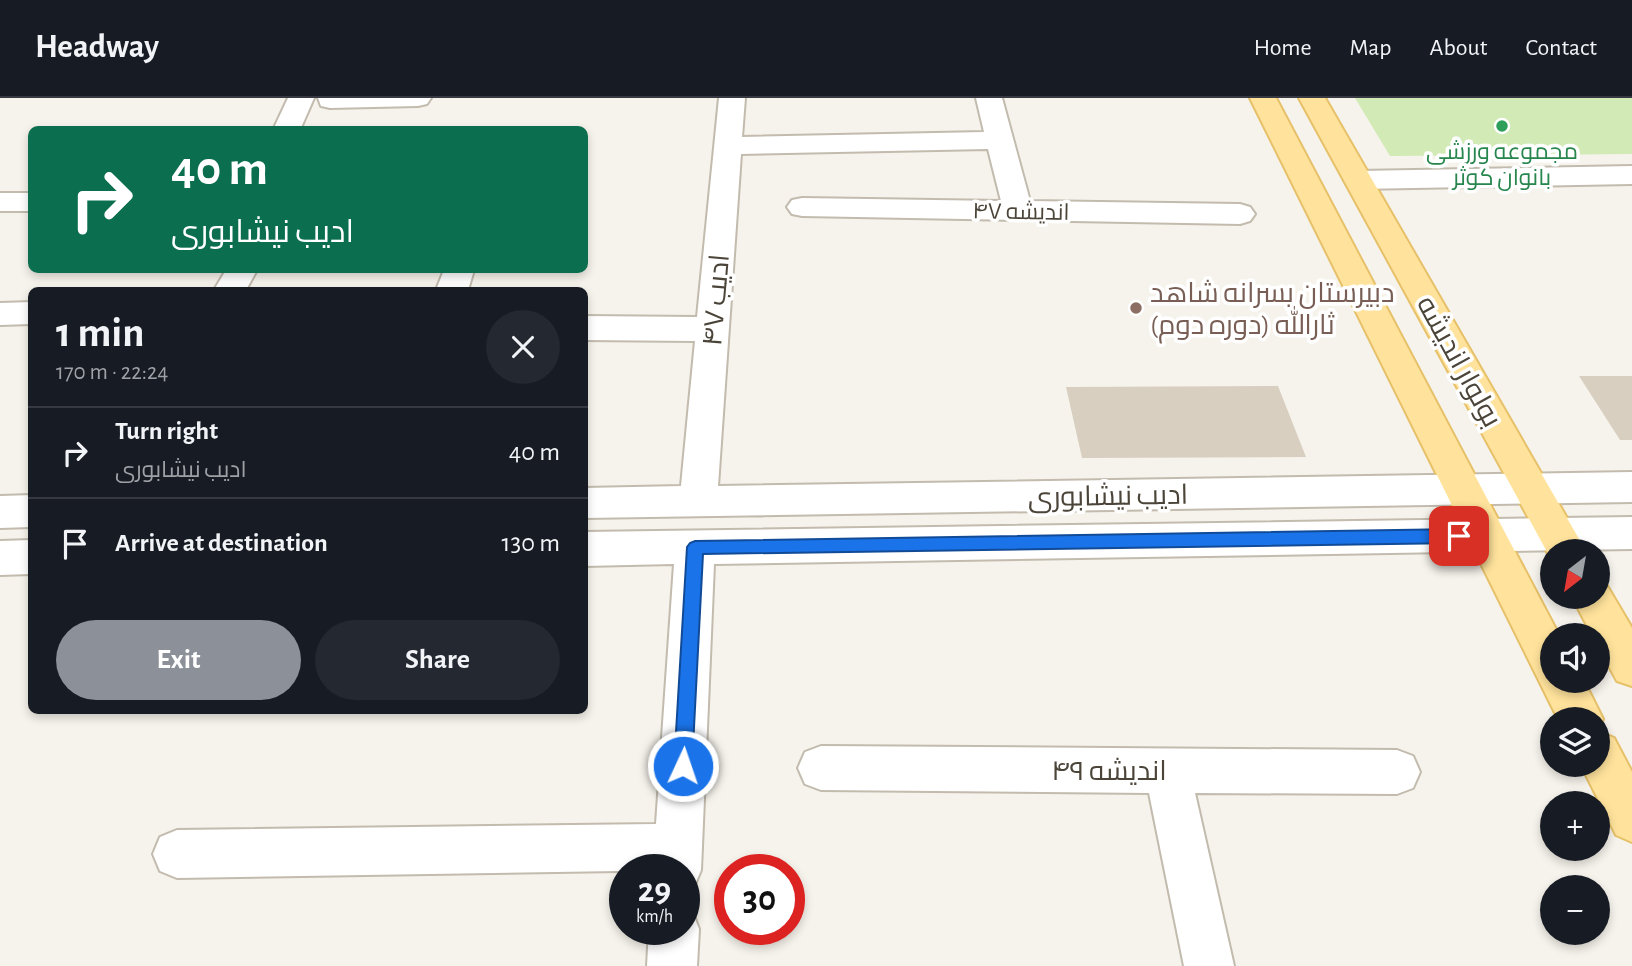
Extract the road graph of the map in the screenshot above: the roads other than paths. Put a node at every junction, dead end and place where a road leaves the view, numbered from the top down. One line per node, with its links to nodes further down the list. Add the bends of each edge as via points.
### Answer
1 (301, 98): 8 (street)
2 (418, 98): 7 (street)
3 (732, 98): 10 (street, ادیب ۴۷)
4 (989, 98): 9 (street)
5 (1264, 98): 24 (main road, بولوار اندیشه)
6 (1312, 98): 12 (main road, بولوار اندیشه)
7 (330, 100)
8 (288, 126)
9 (1000, 140): 10 (street); 16 (street)
10 (729, 146): 21 (street, ادیب ۴۷)
11 (1632, 174): 12 (street)
12 (1358, 180): 23 (main road, بولوار اندیشه)
13 (0, 202): 14 (street)
14 (28, 202)
15 (802, 207): 16 (street, اندیشه ۴۷)
16 (1018, 211): 17 (street, اندیشه ۴۷)
17 (1240, 214)
18 (28, 313): 19 (street)
19 (0, 314)
20 (588, 328): 21 (street)
21 (713, 329): 25 (street, ادیب ۴۷)
22 (1632, 487): 23 (street, ادیب نیشابوری)
23 (1532, 489): 24 (street, ادیب نیشابوری); 31 (main road, بولوار اندیشه)
24 (1463, 490): 25 (street, ادیب نیشابوری); 30 (main road, بولوار اندیشه)
25 (698, 502): 26 (street, ادیب نیشابوری)
26 (588, 503)
27 (0, 512): 28 (street)
28 (28, 512)
29 (1632, 533): 32 (street, ادیب نیشابوری)
30 (1486, 536): 33 (street, ادیب نیشابوری); 34 (street, ادیب نیشابوری); 39 (main road, بولوار اندیشه)
31 (1560, 539)
32 (1590, 539)
33 (1540, 541)
34 (695, 547): 35 (street, ادیب نیشابوری); 47 (street)
35 (588, 549)
36 (28, 557): 37 (street)
37 (0, 558)
38 (1599, 609): 40 (main road)
39 (1540, 641)
40 (1632, 667)
41 (821, 768): 42 (street, اندیشه ۴۹)
42 (1167, 770): 43 (street, اندیشه ۴۹); 51 (street)
43 (1397, 772)
44 (1610, 776): 45 (main road)
45 (1632, 819)
46 (177, 854): 48 (street)
47 (678, 854)
48 (609, 858)
49 (673, 945): 50 (street)
50 (672, 966)
51 (1209, 966)

